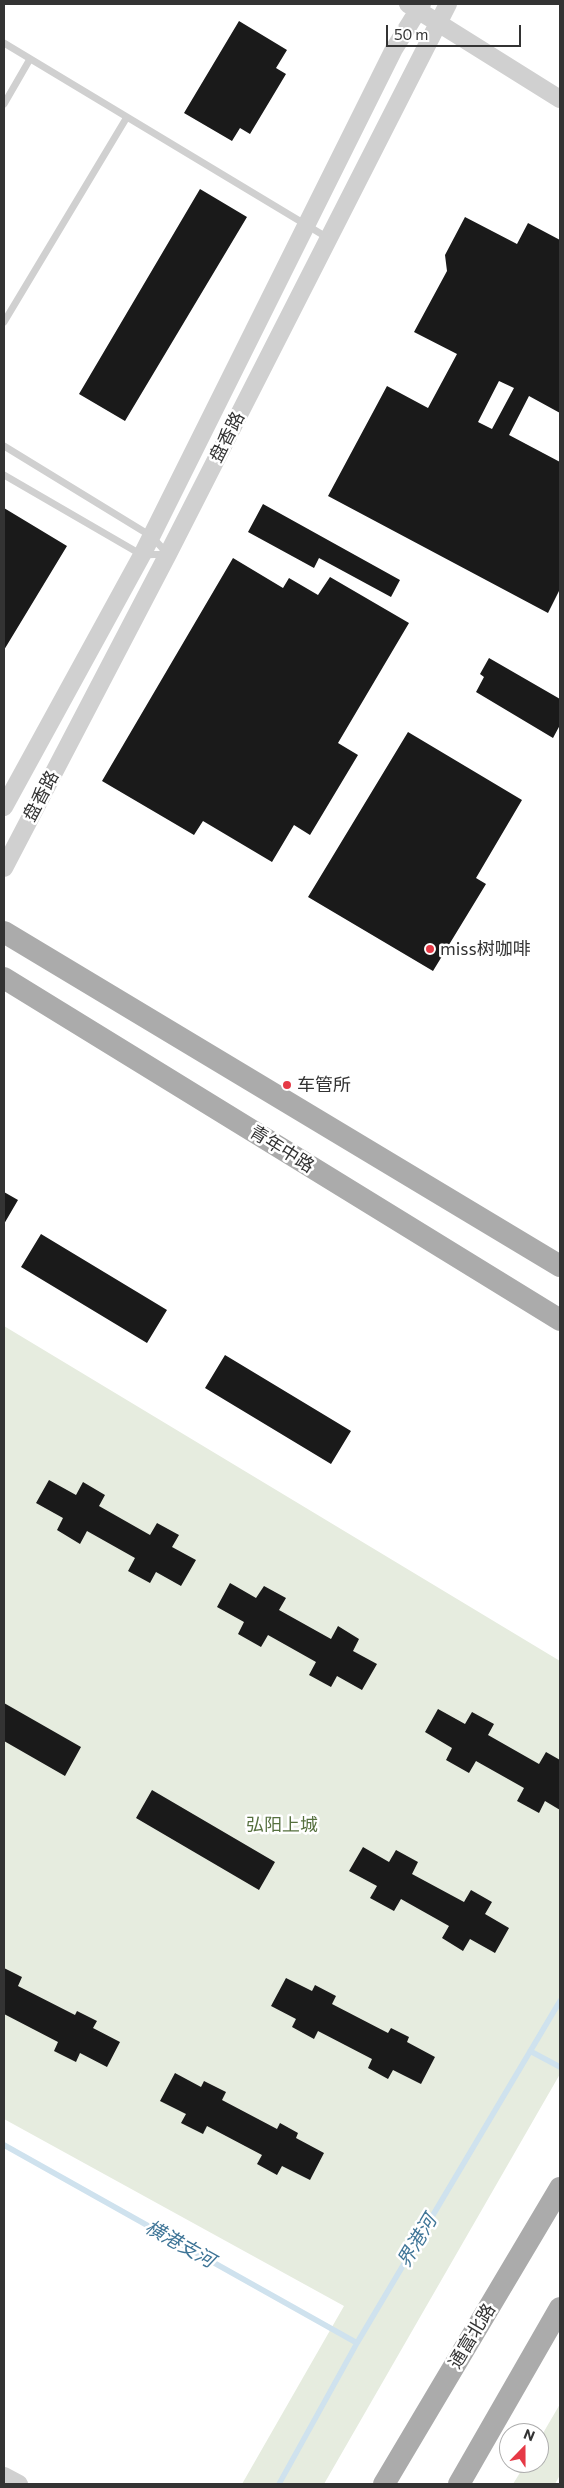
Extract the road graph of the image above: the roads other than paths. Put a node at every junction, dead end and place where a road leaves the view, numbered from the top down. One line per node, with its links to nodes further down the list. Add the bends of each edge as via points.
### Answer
1 (448, 4): 3 (street, 盘香路)
2 (416, 6): 3 (street); 9 (street, 盘香路)
3 (438, 23): 6 (street); 10 (street, 盘香路)
4 (4, 43): 5 (lane)
5 (30, 59): 7 (lane); 8 (lane)
6 (560, 99)
7 (4, 104)
8 (126, 117): 9 (lane); 11 (lane)
9 (306, 226): 10 (lane); 14 (street, 盘香路)
10 (328, 238): 15 (street, 盘香路)
11 (4, 322)
12 (4, 446): 14 (lane)
13 (4, 475): 16 (lane)
14 (151, 536): 15 (lane); 16 (street, 盘香路)
15 (168, 554): 16 (lane); 18 (street, 盘香路)
16 (142, 555): 17 (street, 盘香路)
17 (4, 807)
18 (4, 868)
19 (4, 932): 21 (main road)
20 (4, 978): 22 (main road, 青年中路)
21 (560, 1266)
22 (560, 1320)
23 (560, 2188): 27 (main road, 通富北路)
24 (560, 2308): 28 (main road)
25 (4, 2476): 26 (street)
26 (19, 2484)
27 (384, 2484)
28 (459, 2484)

